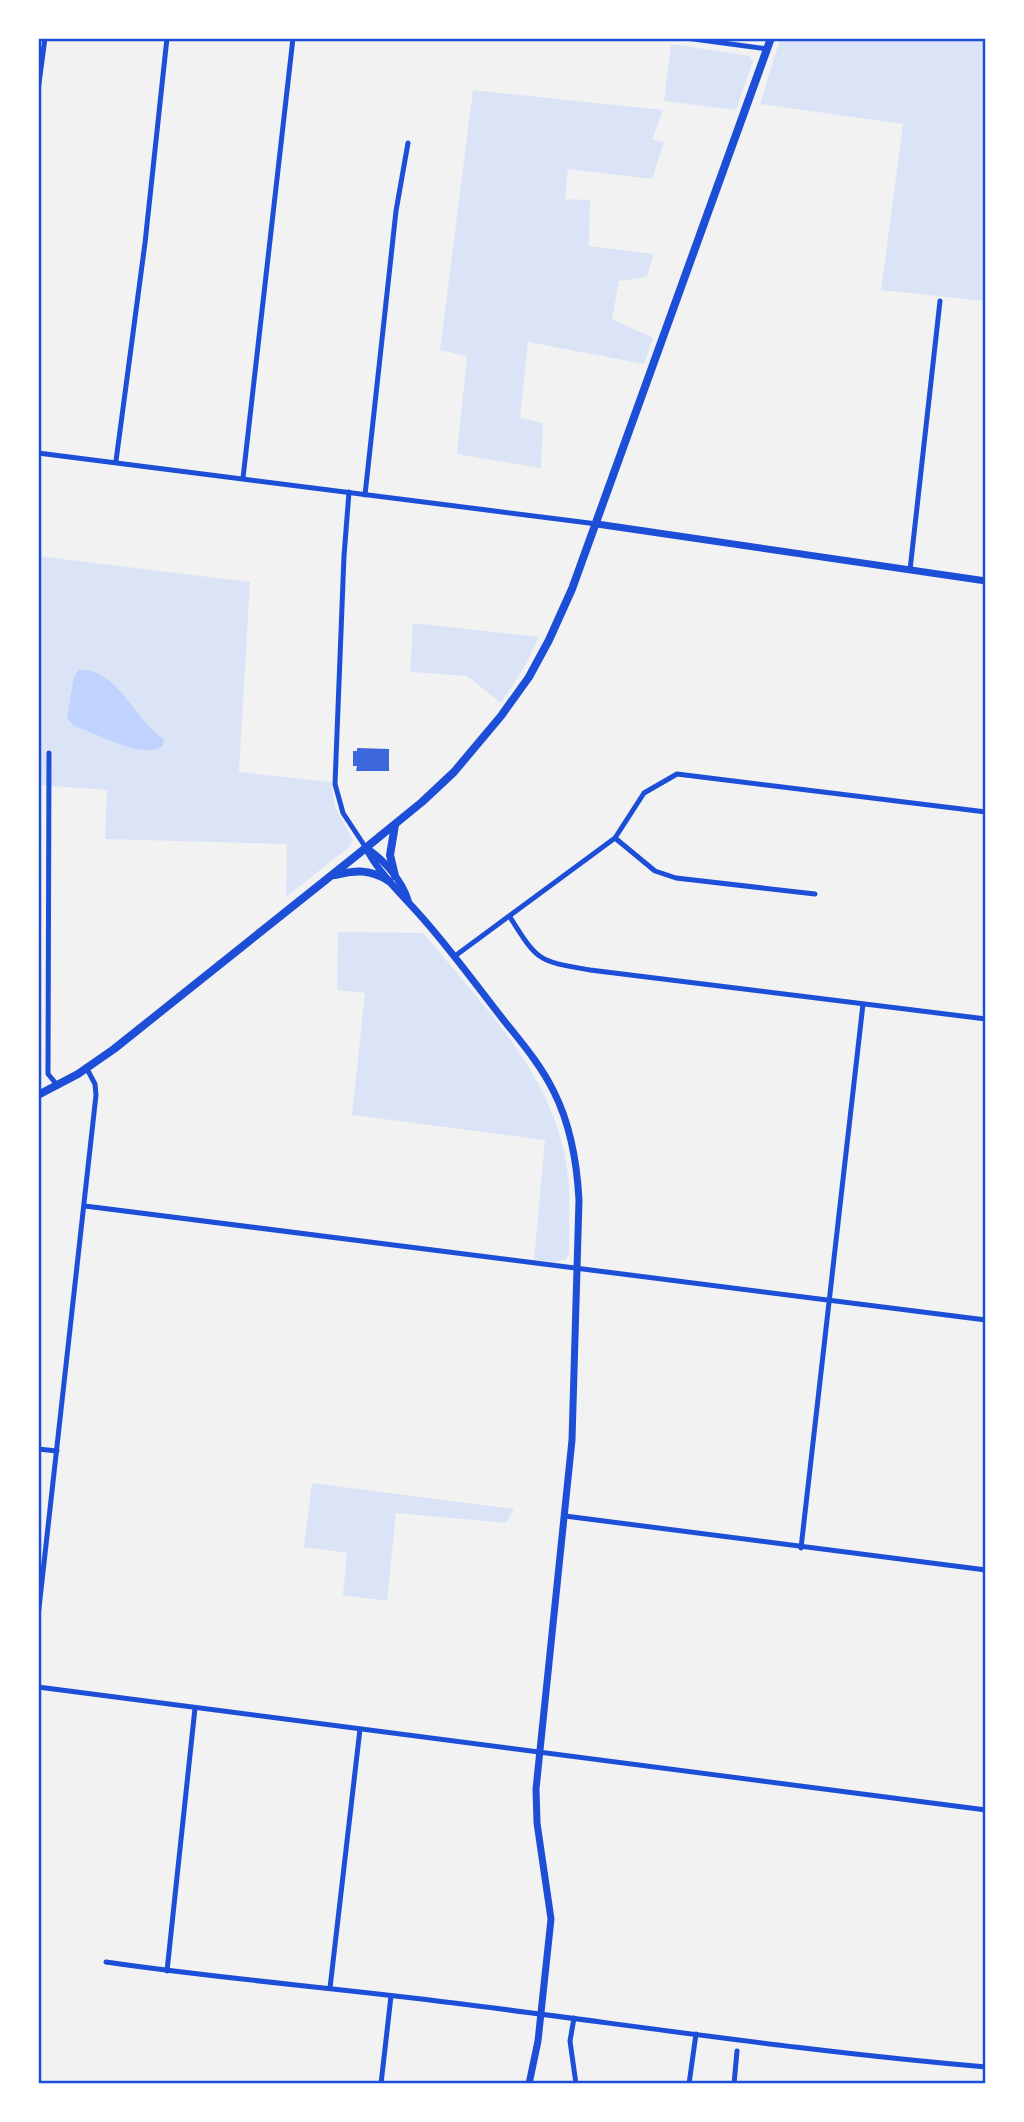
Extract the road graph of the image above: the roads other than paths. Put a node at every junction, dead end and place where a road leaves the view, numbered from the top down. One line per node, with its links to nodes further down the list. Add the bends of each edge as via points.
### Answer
1 (45, 38): 7 (street)
2 (167, 38): 11 (street)
3 (293, 38): 12 (street)
4 (686, 38): 6 (street)
5 (771, 38): 6 (main road)
6 (767, 49): 15 (main road)
7 (38, 91)
8 (408, 143): 14 (street, via 396,211)
9 (940, 301): 16 (street)
10 (38, 453): 11 (street)
11 (116, 461): 12 (street)
12 (243, 478): 13 (street)
13 (349, 492): 14 (street); 22 (street, via 335,784 343,813)
14 (365, 495): 15 (street)
15 (597, 524): 16 (main road); 20 (main road, via 557,624 520,691 454,772)
16 (910, 570): 17 (main road)
17 (985, 581)
18 (49, 753): 31 (street, via 48,1074)
19 (985, 812): 21 (street, via 677,774 644,793)
20 (395, 824): 22 (main road); 24 (main road)
21 (615, 838): 25 (street, via 655,871 676,878); 26 (street)
22 (366, 848): 23 (main road); 24 (main road, via 377,855)
23 (332, 876): 24 (main road, via 361,870); 30 (main road)
24 (392, 879): 27 (main road)
25 (815, 894)
26 (510, 917): 27 (street); 28 (street, via 530,949 548,963)
27 (455, 956): 34 (main road, via 541,1068 569,1128 579,1200)
28 (863, 1004): 29 (street); 35 (street)
29 (985, 1018)
30 (87, 1069): 31 (main road); 33 (street, via 96,1095)
31 (58, 1086): 32 (main road)
32 (38, 1096)
33 (85, 1206): 34 (street); 38 (street)
34 (577, 1269): 35 (street); 39 (main road)
35 (828, 1300): 36 (street); 40 (street)
36 (985, 1320)
37 (38, 1448): 38 (street)
38 (57, 1451): 42 (street)
39 (565, 1516): 40 (street); 47 (main road)
40 (801, 1548): 41 (street)
41 (985, 1570)
42 (40, 1595): 43 (street)
43 (38, 1617)
44 (38, 1687): 45 (street)
45 (195, 1707): 46 (street); 50 (street)
46 (360, 1729): 47 (street); 51 (street)
47 (538, 1754): 48 (street); 53 (main road, via 537,1823 551,1919)
48 (985, 1810)
49 (106, 1962): 50 (street)
50 (167, 1971): 51 (street)
51 (330, 1988): 52 (street)
52 (391, 1996): 53 (street); 58 (street)
53 (541, 2014): 54 (street); 59 (main road)
54 (574, 2018): 55 (street); 60 (street, via 570,2041)
55 (696, 2034): 57 (street); 61 (street)
56 (737, 2051): 62 (street)
57 (985, 2067)
58 (381, 2084)
59 (529, 2084)
60 (576, 2084)
61 (689, 2084)
62 (734, 2084)

